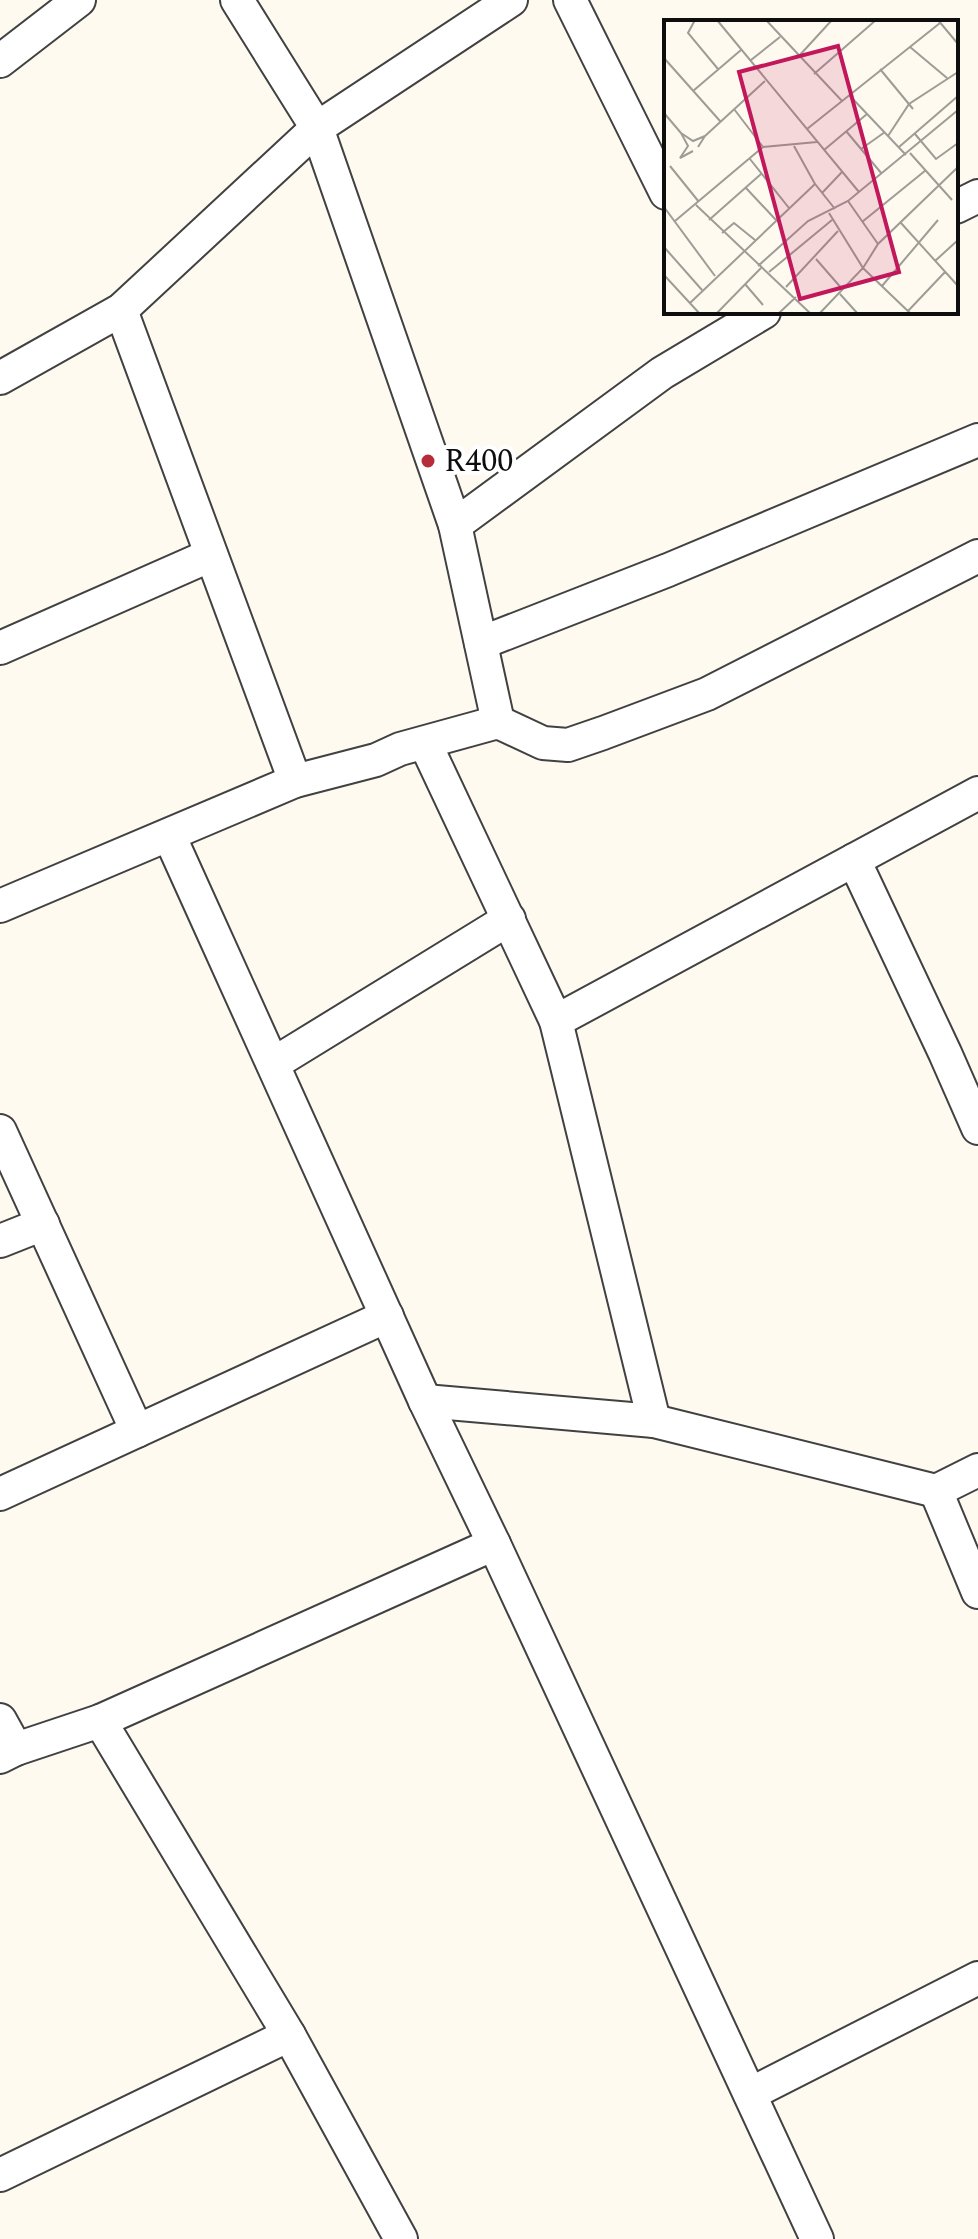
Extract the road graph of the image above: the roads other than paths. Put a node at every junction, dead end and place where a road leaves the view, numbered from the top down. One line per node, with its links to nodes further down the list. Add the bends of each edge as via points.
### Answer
1 (79, 0): 5 (street)
2 (237, 0): 6 (street)
3 (511, 0): 6 (street)
4 (570, 0): 7 (street)
5 (0, 61)
6 (317, 128): 10 (street); 15 (street)
7 (664, 189)
8 (978, 196): 9 (street)
9 (958, 206)
10 (121, 310): 13 (street); 16 (street)
11 (756, 314): 12 (street)
12 (730, 321): 15 (street)
13 (0, 378)
14 (978, 440): 18 (street)
15 (455, 525): 18 (street)
16 (211, 555): 19 (street); 22 (street)
17 (978, 556): 20 (street, via 707,694 603,733 568,745 543,743)
18 (481, 643): 20 (street)
19 (0, 648)
20 (498, 722): 21 (street)
21 (425, 743): 22 (street); 27 (street)
22 (295, 781): 24 (street)
23 (978, 793): 25 (street)
24 (169, 835): 26 (street); 29 (street)
25 (854, 860): 28 (street); 30 (street)
26 (0, 906)
27 (509, 919): 28 (street); 29 (street)
28 (556, 1021): 36 (street)
29 (273, 1064): 34 (street)
30 (978, 1128)
31 (0, 1131): 32 (street)
32 (43, 1224): 33 (street); 37 (street)
33 (0, 1241)
34 (387, 1316): 35 (street); 37 (street)
35 (425, 1401): 36 (street); 41 (street)
36 (654, 1421): 39 (street)
37 (137, 1431): 40 (street)
38 (978, 1470): 39 (street)
39 (936, 1491): 42 (street)
40 (0, 1494)
41 (494, 1544): 44 (street); 48 (street)
42 (978, 1592)
43 (0, 1720): 45 (street)
44 (100, 1721): 45 (street); 47 (street)
45 (8, 1753)
46 (978, 1978): 48 (street)
47 (289, 2035): 49 (street); 50 (street)
48 (750, 2094): 51 (street)
49 (0, 2175)
50 (398, 2238)
51 (817, 2239)

